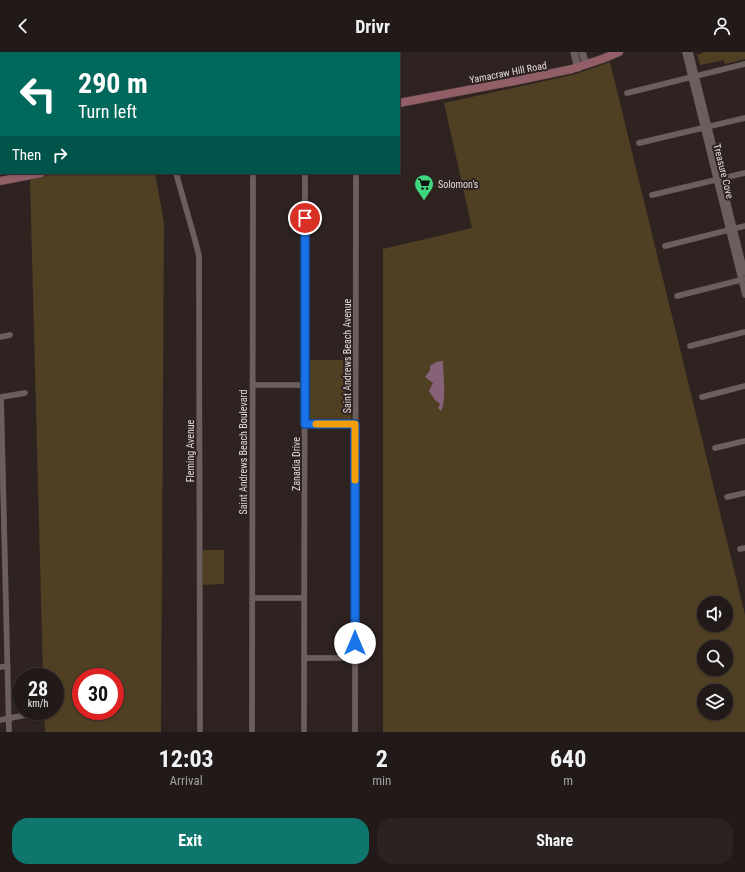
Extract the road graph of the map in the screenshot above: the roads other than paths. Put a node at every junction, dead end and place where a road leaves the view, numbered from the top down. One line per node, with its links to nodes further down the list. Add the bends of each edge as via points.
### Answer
1 (574, 52): 7 (street)
2 (582, 52): 7 (street)
3 (619, 52): 7 (main road, Yamacraw Hill Road)
4 (685, 52): 8 (street, Treasure Cove)
5 (690, 52): 8 (street, Treasure Cove)
6 (745, 64): 8 (street)
7 (582, 66): 10 (main road, Yamacraw Hill Road)
8 (694, 77): 9 (street); 12 (street, Treasure Cove)
9 (627, 93)
10 (400, 103)
11 (745, 118): 12 (street)
12 (706, 127): 13 (street); 21 (street, Treasure Cove)
13 (640, 143)
14 (745, 173): 21 (street)
15 (30, 174): 20 (main road)
16 (176, 174): 60 (street, Fleming Avenue, via 199,256)
17 (253, 174): 35 (street, Saint Andrews Beach Boulevard)
18 (305, 174): 36 (street, Zanadia Drive)
19 (356, 174): 42 (street, Saint Andrews Beach Avenue)
20 (20, 175): 22 (main road)
21 (719, 179): 23 (street); 25 (street, Treasure Cove)
22 (0, 181)
23 (652, 195)
24 (745, 226): 25 (street)
25 (732, 230): 26 (street); 27 (street, Treasure Cove); 28 (street, Treasure Cove)
26 (665, 246)
27 (745, 274)
28 (743, 280): 29 (street, Treasure Cove); 30 (street)
29 (745, 295)
30 (677, 296)
31 (745, 332): 34 (street)
32 (10, 335): 33 (street)
33 (0, 337)
34 (690, 346)
35 (252, 385): 36 (street); 50 (street, Saint Andrews Beach Boulevard)
36 (305, 385): 41 (street, Zanadia Drive)
37 (745, 386): 40 (street)
38 (25, 393): 39 (street)
39 (0, 397): 45 (street)
40 (702, 397)
41 (305, 424): 42 (street); 51 (street, Zanadia Drive)
42 (355, 424): 53 (street, Saint Andrews Beach Avenue)
43 (745, 441): 44 (street)
44 (715, 448)
45 (1, 453): 48 (street)
46 (745, 493): 47 (street)
47 (728, 498)
48 (2, 509): 49 (street)
49 (2, 563): 54 (street)
50 (252, 598): 51 (street); 61 (street, Saint Andrews Beach Boulevard)
51 (304, 598): 52 (street, Zanadia Drive)
52 (304, 658): 53 (street); 62 (street, Zanadia Drive)
53 (355, 658): 63 (street, Saint Andrews Beach Avenue)
54 (8, 666): 55 (street); 57 (street)
55 (0, 667)
56 (12, 717): 57 (street)
57 (9, 718): 58 (street); 59 (street)
58 (0, 720)
59 (9, 732)
60 (200, 732)
61 (252, 732)
62 (304, 732)
63 (355, 732)

